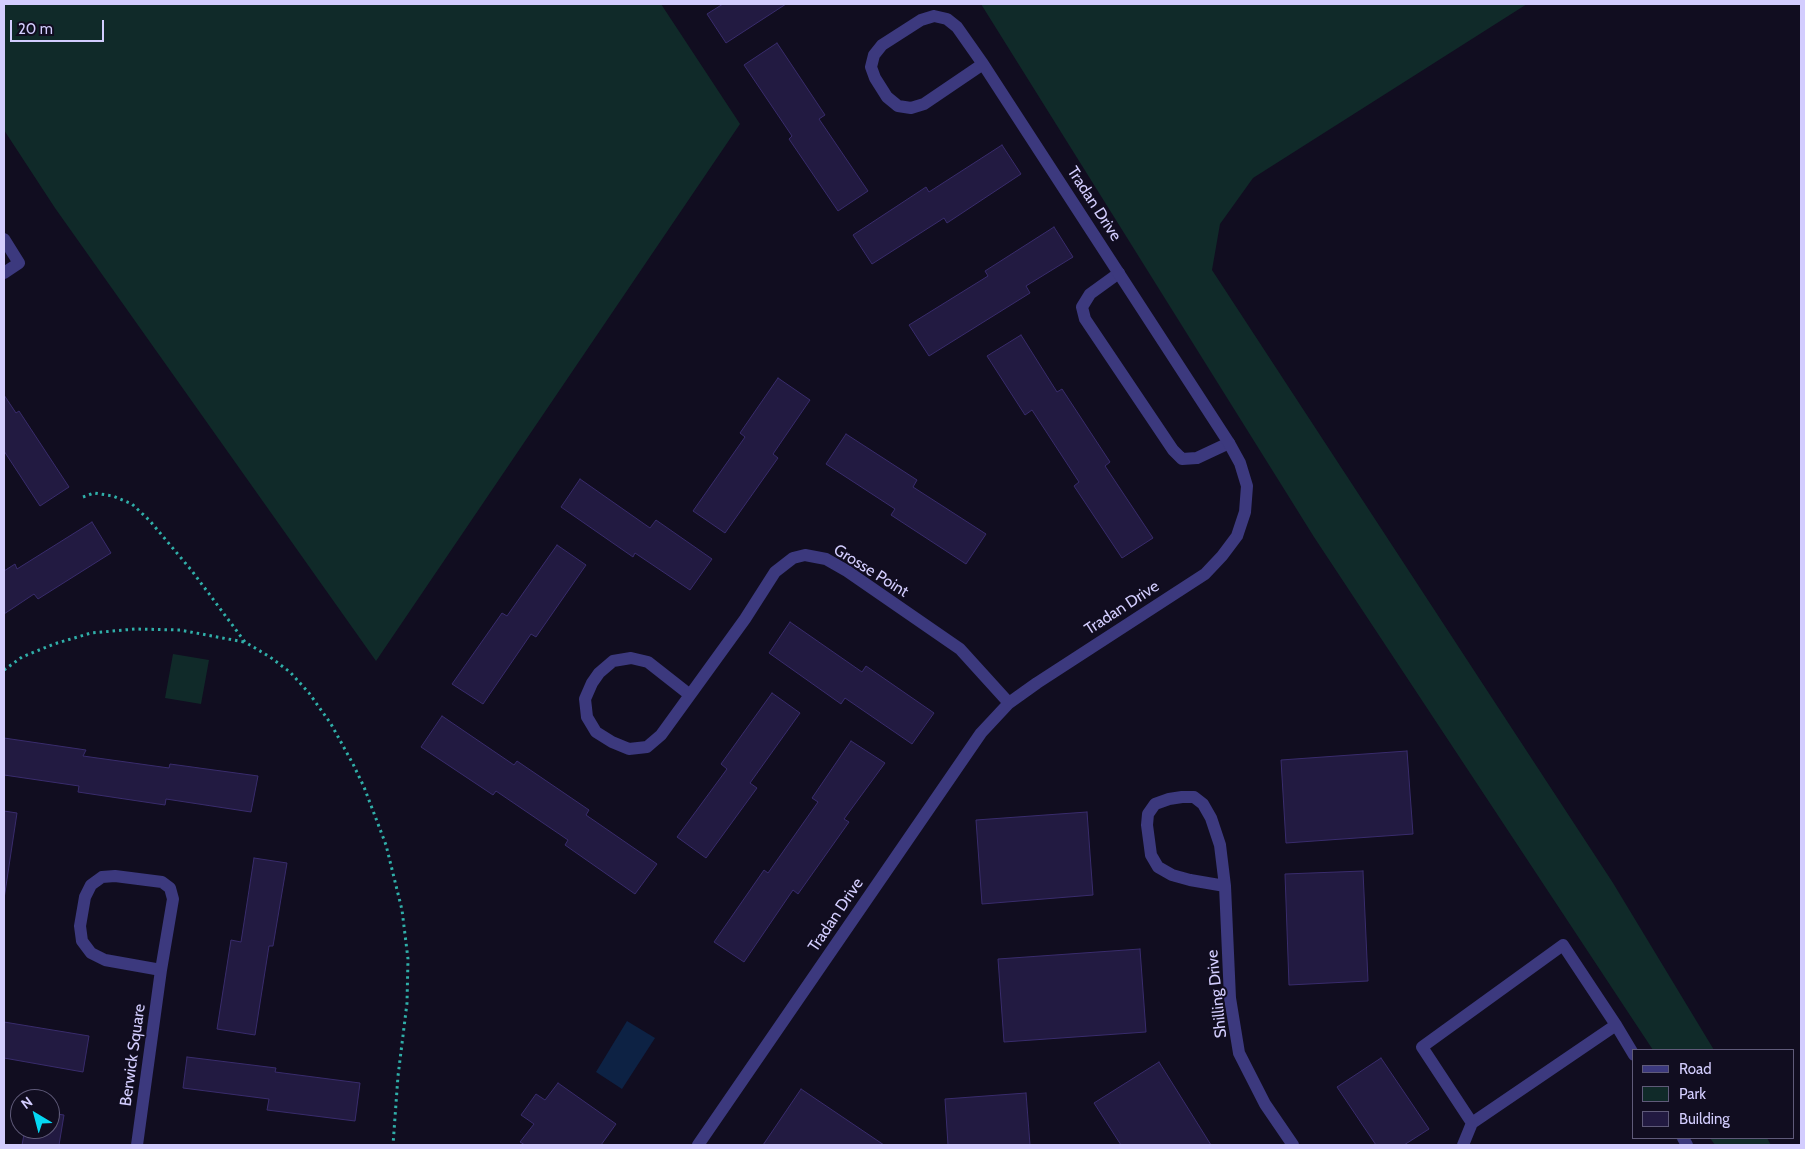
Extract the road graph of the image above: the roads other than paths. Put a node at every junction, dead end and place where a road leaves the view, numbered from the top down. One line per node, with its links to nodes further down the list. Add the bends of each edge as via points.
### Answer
1 (984, 64): 1 (street, Tradan Drive, via 924,104 911,108 898,106 887,97 871,67 874,55 882,45 921,20 934,16 947,19 957,27); 4 (street, Tradan Drive)
2 (4, 239): 3 (street, via 19,263)
3 (4, 273)
4 (1118, 273): 5 (street, Tradan Drive); 5 (street, via 1090,294 1082,307 1085,320 1182,459 1197,458)
5 (1229, 443): 7 (street, Tradan Drive, via 1247,486 1245,512 1237,536 1222,556 1205,574)
6 (690, 695): 6 (street, Grosse Point, via 661,735 647,747 629,749 612,742 596,732 587,717 585,699 592,683 613,661 631,658 648,662); 7 (street, Grosse Point, via 775,572 793,558 805,554 826,559 847,571 960,649)
7 (1009, 703): 14 (street, Tradan Drive, via 981,733)
8 (1225, 886): 8 (street, Shilling Drive, via 1220,845 1203,804 1194,797 1155,804 1148,814 1147,825 1151,855 1158,867 1172,875); 15 (street, Shilling Drive, via 1230,998 1239,1053 1265,1104)
9 (161, 970): 9 (street, Berwick Square, via 105,960 91,953 82,941 80,926 85,897 91,885 102,877 162,882 170,888 173,899); 13 (street, Berwick Square)
10 (1616, 1025): 11 (street); 12 (street); 12 (street, via 1563,945 1422,1046)
11 (1632, 1052)
12 (1472, 1123): 16 (street)
13 (137, 1145)
14 (698, 1145)
15 (1293, 1145)
16 (1462, 1145)

